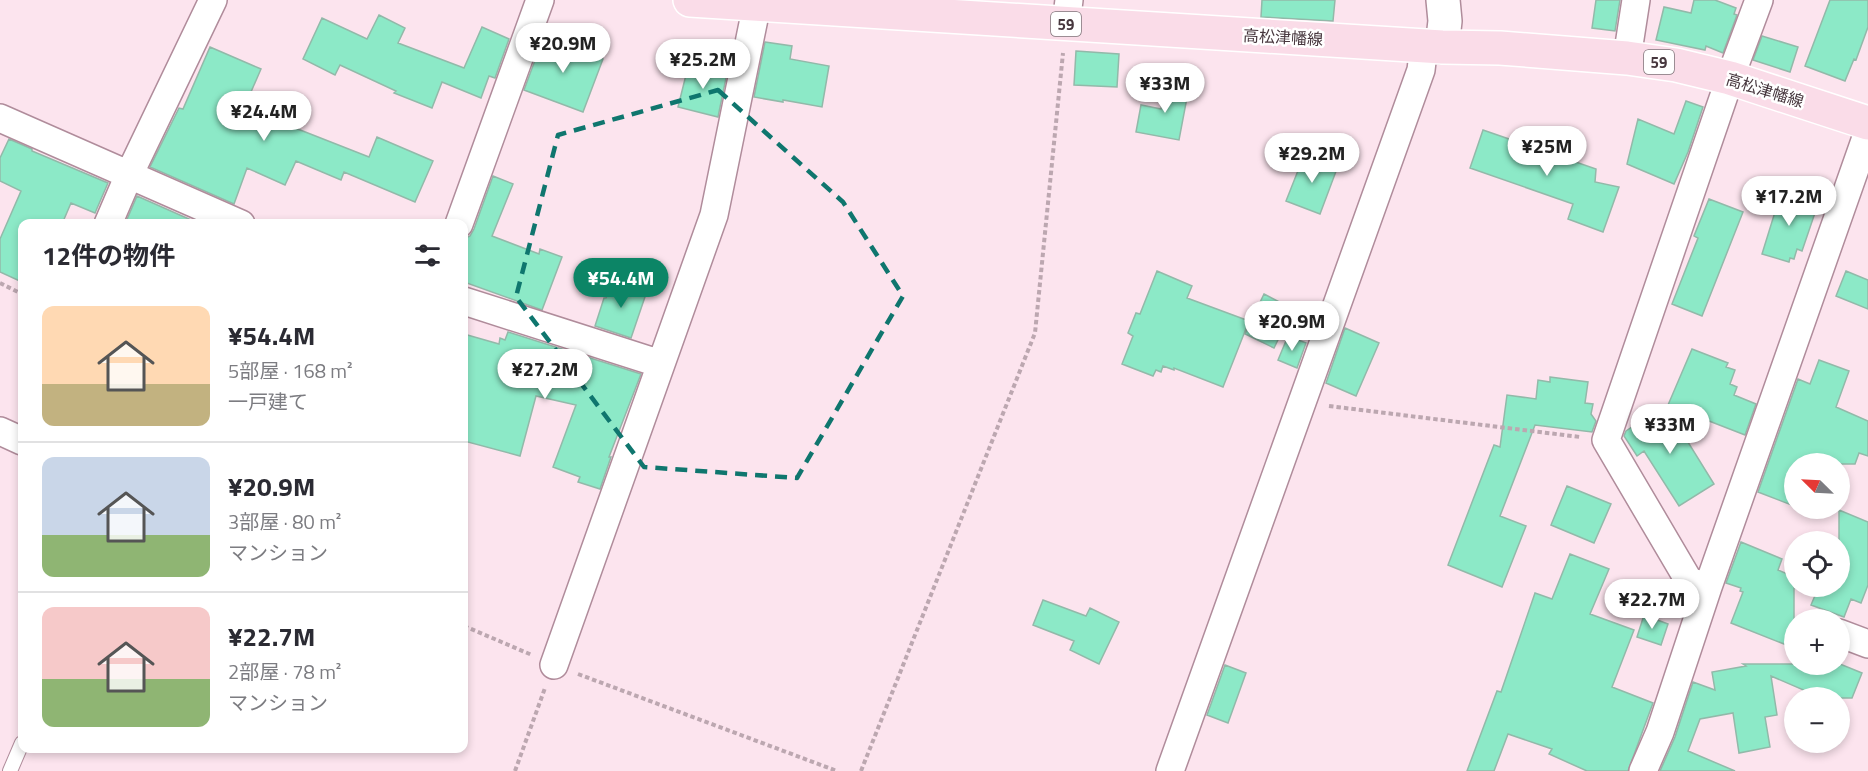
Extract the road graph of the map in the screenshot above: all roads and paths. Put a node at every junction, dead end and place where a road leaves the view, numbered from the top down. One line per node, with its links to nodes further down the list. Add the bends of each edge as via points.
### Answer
1 (213, 0): 15 (street)
2 (540, 0): 18 (street)
3 (690, 0): 7 (main road, 高松津幡線 / 59)
4 (1443, 0): 9 (street, via 1445,21)
5 (1636, 0): 10 (street)
6 (1759, 0): 11 (street)
7 (771, 4): 8 (main road, 高松津幡線 / 59); 22 (street, via 714,215)
8 (1067, 12): 9 (main road, 高松津幡線 / 59); 34 (path, via 1035,333)
9 (1433, 46): 10 (main road, 高松津幡線 / 59); 23 (street)
10 (1627, 58): 11 (main road, 高松津幡線 / 59)
11 (1730, 78): 13 (main road, 高松津幡線 / 59); 24 (street)
12 (0, 118): 15 (street)
13 (1868, 123)
14 (1868, 132): 25 (street)
15 (129, 175): 16 (street); 17 (street)
16 (110, 219)
17 (229, 219)
18 (461, 219)
19 (0, 283): 20 (path)
20 (18, 292)
21 (468, 302): 22 (street)
22 (661, 364): 29 (street)
23 (1301, 403): 24 (path); 35 (street)
24 (1606, 440): 25 (street, via 1689,581)
25 (1708, 587): 36 (street)
26 (468, 628): 29 (path)
27 (1850, 637): 28 (street)
28 (1868, 644)
29 (554, 665): 32 (path); 33 (path)
30 (18, 752): 31 (lane)
31 (10, 771)
32 (515, 771)
33 (837, 771)
34 (861, 771)
35 (1170, 771)
36 (1644, 771)

